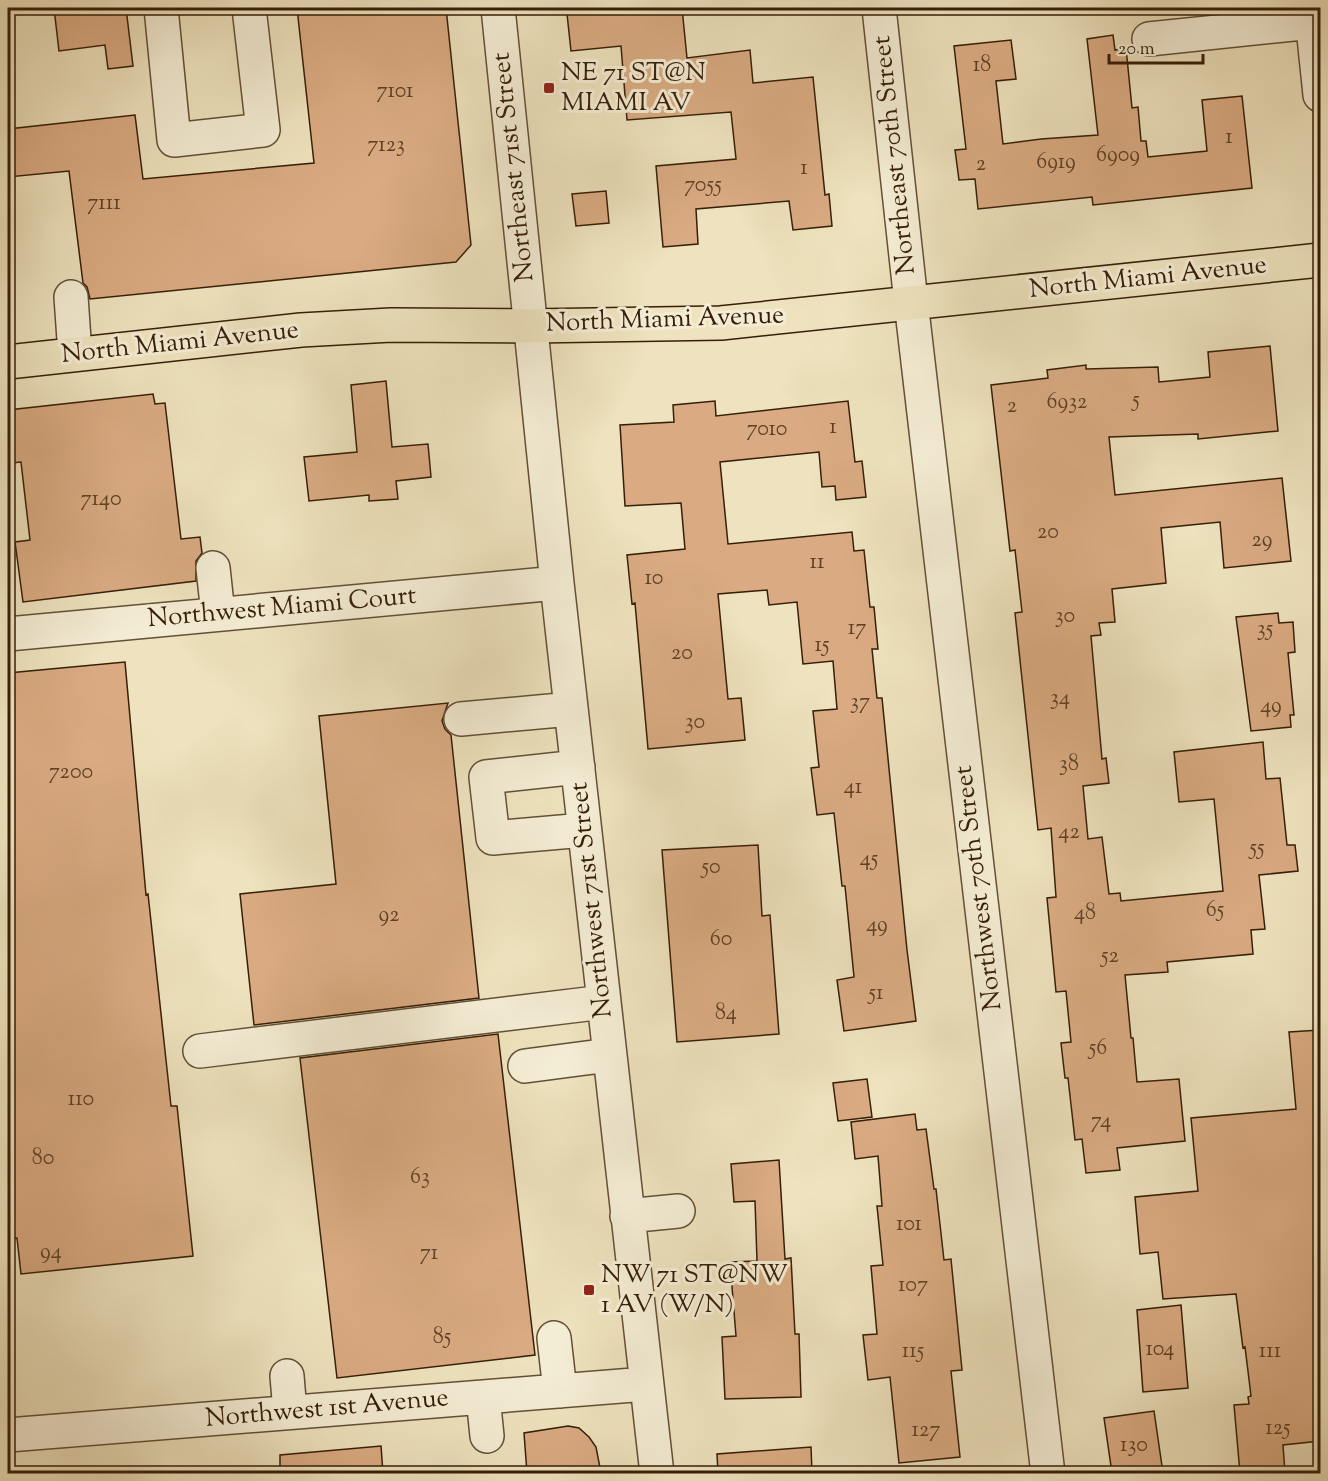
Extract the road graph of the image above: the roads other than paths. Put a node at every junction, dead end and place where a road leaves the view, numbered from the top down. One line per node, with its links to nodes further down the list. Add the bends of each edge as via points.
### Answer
1 (161, 8): 2 (street, via 174,140 263,130)
2 (249, 8)
3 (498, 8): 11 (street, Northeast 71st Street)
4 (879, 8): 10 (street, Northeast 70th Street)
5 (1312, 15): 6 (street); 7 (street)
6 (1149, 39)
7 (1320, 95)
8 (1320, 260): 10 (main road, North Miami Avenue)
9 (71, 297): 12 (street)
10 (911, 302): 11 (main road, North Miami Avenue, via 721,323); 37 (street, Northwest 70th Street)
11 (531, 326): 12 (main road, North Miami Avenue, via 312,329); 15 (street, Northwest 71st Street)
12 (75, 354): 13 (main road, North Miami Avenue)
13 (8, 362)
14 (213, 568): 16 (street)
15 (557, 583): 16 (street, Northwest Miami Court); 18 (street, Northwest 71st Street)
16 (218, 614): 17 (street, Northwest Miami Court)
17 (8, 634)
18 (571, 709): 19 (street); 20 (street, Northwest 71st Street)
19 (460, 719)
20 (578, 767): 21 (street, Northwest 71st Street); 21 (street, via 486,777 492,838)
21 (584, 830): 22 (street, Northwest 71st Street)
22 (604, 1002): 23 (street); 24 (street, Northwest 71st Street)
23 (200, 1051)
24 (609, 1055): 25 (street); 27 (street, Northwest 71st Street)
25 (525, 1066)
26 (678, 1210): 27 (street)
27 (627, 1215): 30 (street, Northwest 71st Street)
28 (554, 1338): 31 (street)
29 (287, 1376): 33 (street)
30 (646, 1384): 31 (street, Northwest 1st Avenue); 36 (street, Northwest 71st Street)
31 (560, 1391): 32 (street, Northwest 1st Avenue)
32 (483, 1397): 33 (street, Northwest 1st Avenue); 35 (street)
33 (290, 1412): 34 (street, Northwest 1st Avenue)
34 (8, 1435)
35 (487, 1436)
36 (657, 1473)
37 (1048, 1473)

